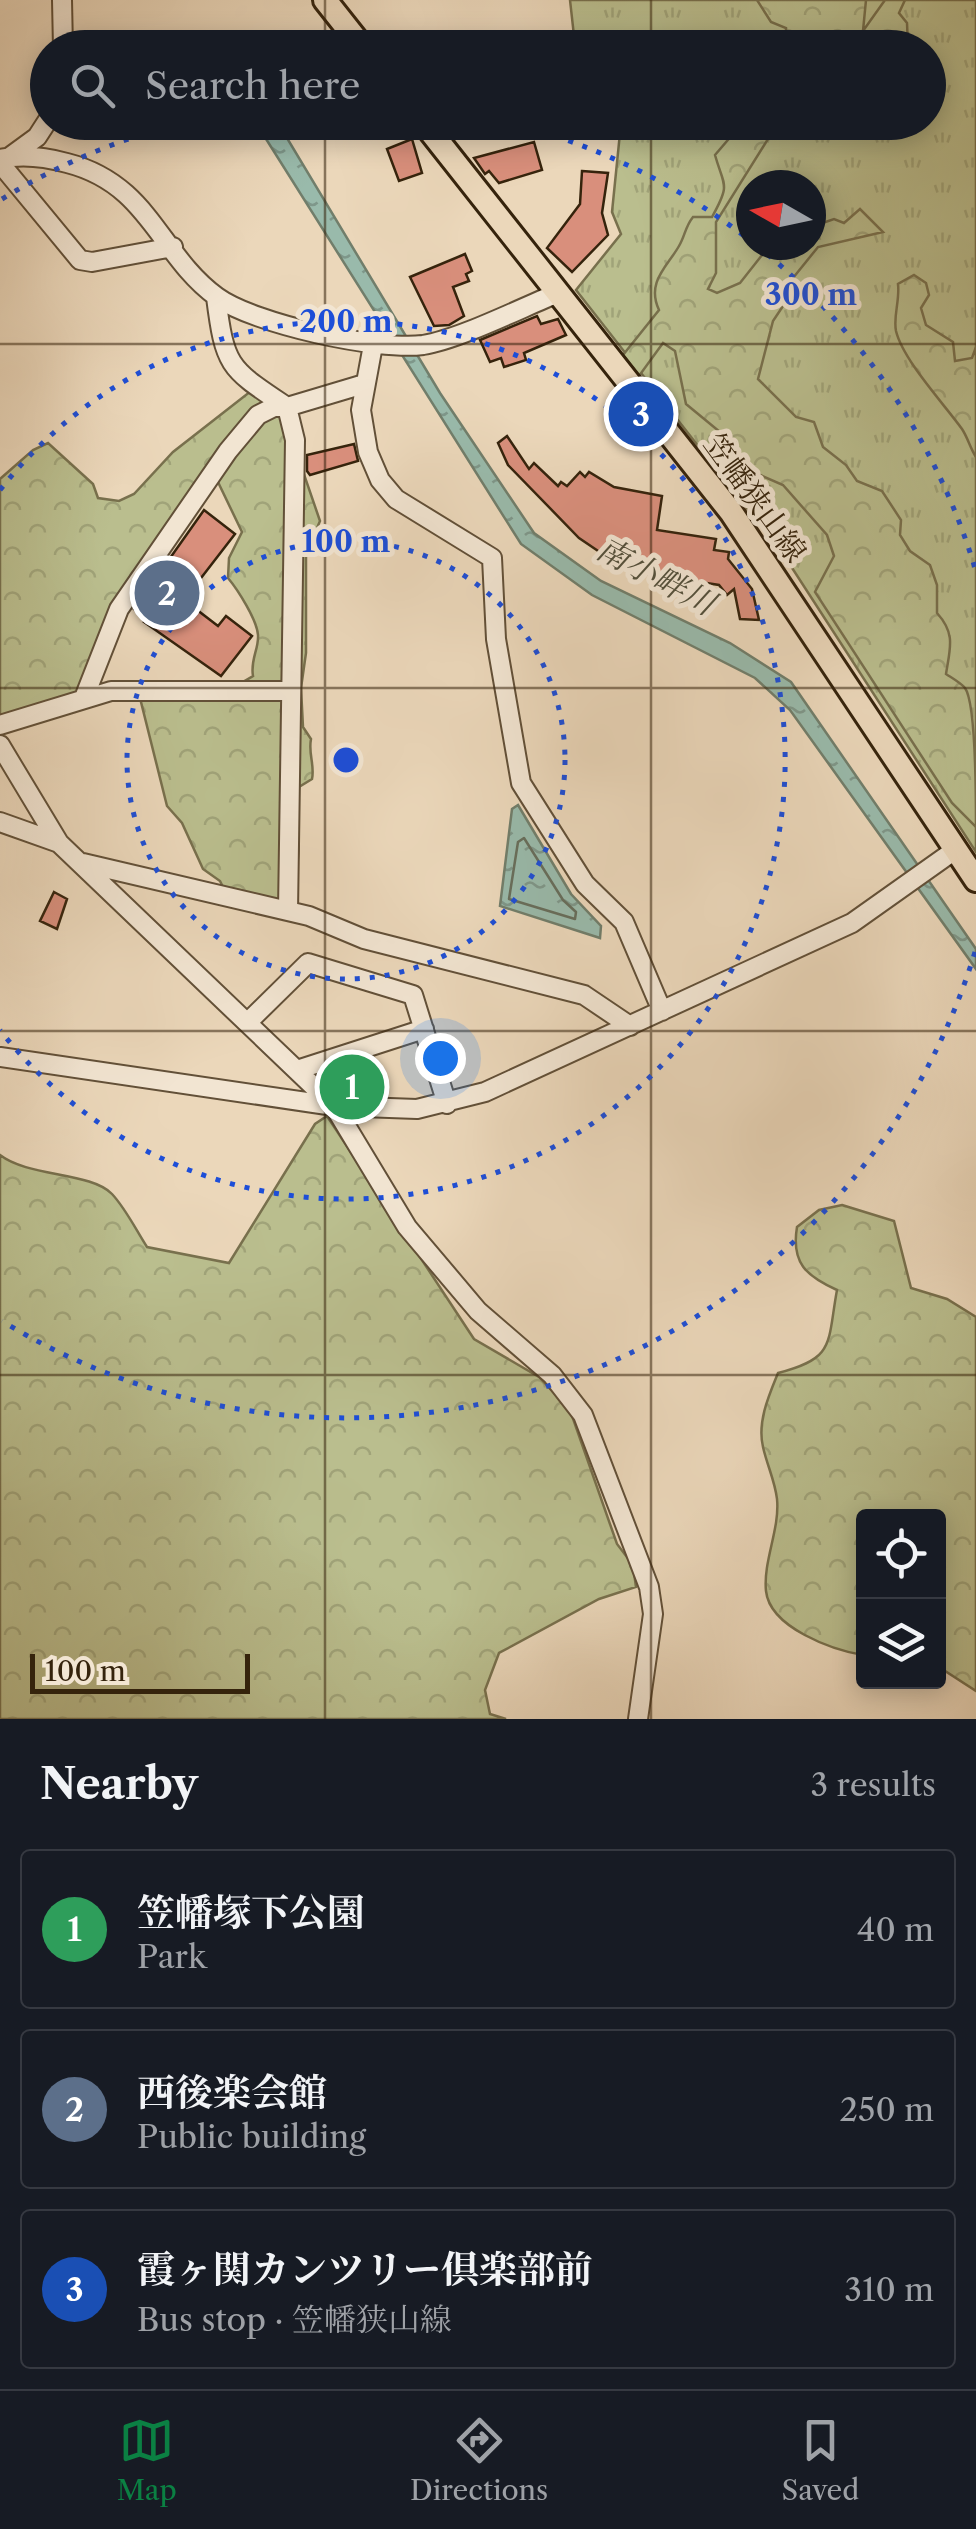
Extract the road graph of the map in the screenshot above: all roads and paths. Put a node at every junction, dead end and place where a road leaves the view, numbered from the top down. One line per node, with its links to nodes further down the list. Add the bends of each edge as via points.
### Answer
1 (62, 0): 4 (street)
2 (325, 0): 3 (main road)
3 (342, 11)
4 (63, 30)
5 (32, 140): 7 (street)
6 (437, 140): 9 (main road, 笠幡狭山線)
7 (4, 159): 8 (street, via 39,157 94,172 136,201); 8 (street, via 80,260)
8 (174, 247): 10 (street)
9 (558, 293): 11 (street, via 423,344); 20 (main road, 笠幡狭山線, via 732,512)
10 (216, 297): 11 (street, via 244,311); 13 (street, via 225,356 235,371)
11 (374, 345): 12 (street)
12 (364, 384): 13 (street); 24 (street, via 368,452 388,494 492,558 496,639 521,783 584,884 624,922)
13 (288, 407): 14 (street, via 295,440); 15 (street, via 258,415 228,450 119,609)
14 (291, 691): 15 (street, via 173,688); 23 (street)
15 (84, 698): 16 (street)
16 (0, 725)
17 (0, 745): 19 (street)
18 (0, 822): 19 (street)
19 (59, 843): 21 (street)
20 (947, 856): 22 (main road, 笠幡狭山線); 24 (street, via 852,922)
21 (82, 863): 23 (street); 25 (street)
22 (976, 880)
23 (288, 911): 26 (street, via 444,962 584,995)
24 (662, 1011): 26 (street)
25 (249, 1020): 27 (street, via 308,963 412,994); 29 (street)
26 (630, 1026): 30 (street)
27 (424, 1030): 29 (street); 30 (street)
28 (0, 1057): 31 (street)
29 (300, 1070): 31 (street)
30 (447, 1104): 31 (street)
31 (334, 1106): 32 (street, via 407,1227 478,1311 552,1375 584,1415 649,1587 653,1614)
32 (638, 1719)

